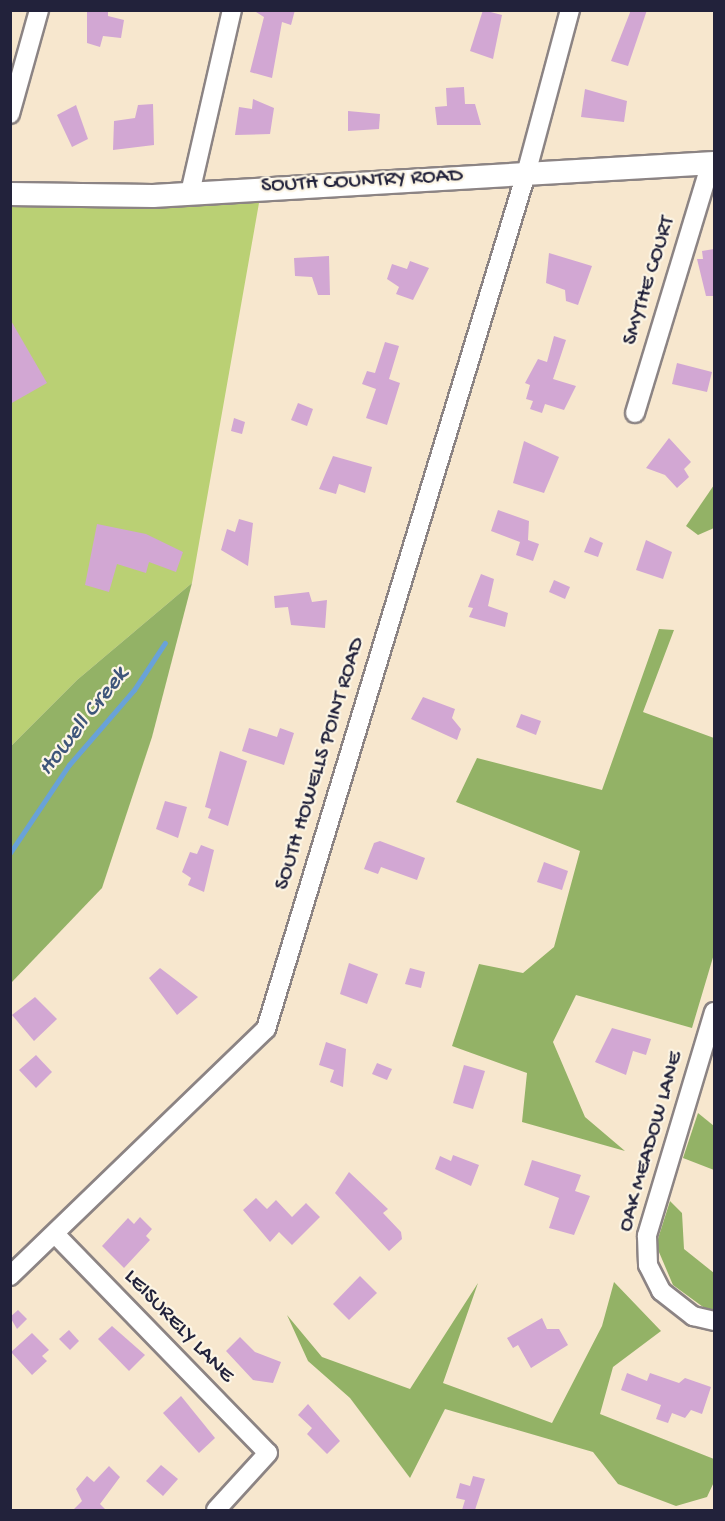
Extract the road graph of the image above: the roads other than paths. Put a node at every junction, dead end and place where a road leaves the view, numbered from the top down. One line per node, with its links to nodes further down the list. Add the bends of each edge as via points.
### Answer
1 (39, 10): 4 (street)
2 (232, 10): 7 (street)
3 (570, 10): 6 (street, SOUTH HOWELLS POINT ROAD)
4 (10, 114)
5 (713, 163): 6 (main road, SOUTH COUNTRY ROAD); 9 (street, SMYTHE COURT)
6 (526, 174): 7 (main road, SOUTH COUNTRY ROAD); 11 (street, SOUTH HOWELLS POINT ROAD, via 266,1029)
7 (190, 193): 8 (main road, SOUTH COUNTRY ROAD, via 52,198)
8 (10, 194)
9 (635, 413)
10 (714, 1012): 13 (street, OAK MEADOW LANE, via 647,1236 648,1265 661,1292 693,1317)
11 (54, 1234): 12 (street, SOUTH HOWELLS POINT ROAD); 14 (street, LEISURELY LANE, via 268,1453)
12 (10, 1276)
13 (714, 1321)
14 (216, 1510)

